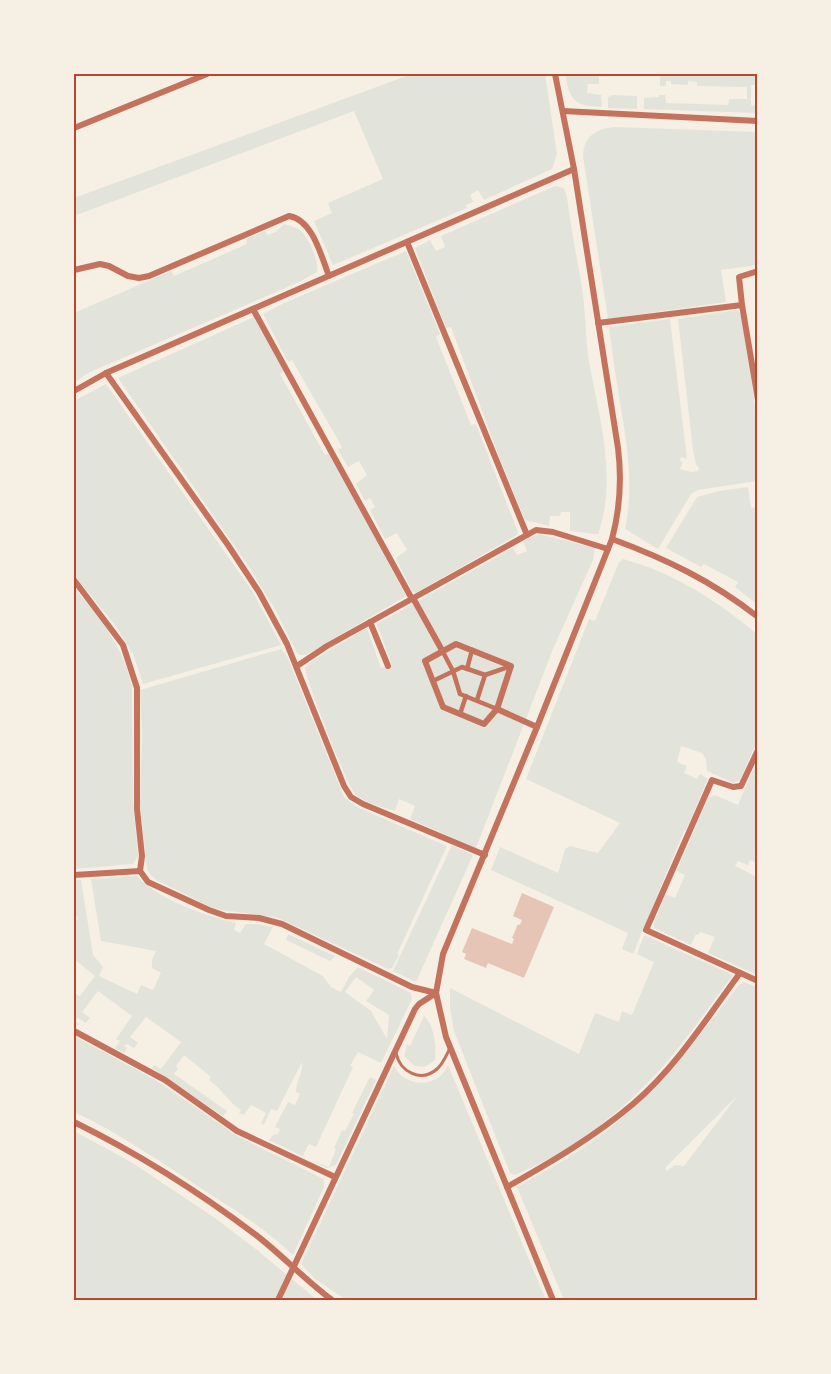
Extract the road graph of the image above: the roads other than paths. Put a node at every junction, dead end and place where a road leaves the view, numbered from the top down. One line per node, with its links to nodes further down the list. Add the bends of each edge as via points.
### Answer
1 (207, 74): 5 (street)
2 (555, 74): 3 (street)
3 (563, 111): 4 (street); 6 (street)
4 (758, 121)
5 (74, 128)
6 (574, 169): 7 (street); 13 (street)
7 (407, 242): 10 (street); 17 (street)
8 (74, 270): 10 (street, via 99,264 128,276 149,276 289,216 309,229)
9 (758, 272): 11 (street, via 739,277)
10 (329, 276): 12 (street)
11 (742, 306): 13 (street); 16 (street)
12 (254, 309): 14 (street); 21 (street)
13 (598, 323): 18 (street, via 620,469)
14 (106, 373): 15 (street); 26 (street, via 259,592)
15 (74, 391)
16 (758, 400)
17 (527, 535): 19 (street, via 536,530 553,532); 21 (street)
18 (612, 539): 19 (street); 22 (street, via 697,576)
19 (608, 549): 37 (street)
20 (74, 580): 40 (street, via 123,645 137,688)
21 (413, 598): 23 (street); 25 (street)
22 (758, 617)
23 (370, 622): 26 (street); 27 (street)
24 (472, 650): 25 (street, via 456,644); 28 (street); 29 (street)
25 (443, 652): 30 (street); 32 (street, via 425,661)
26 (297, 666): 39 (street, via 351,797)
27 (388, 666)
28 (512, 666): 31 (street); 35 (street)
29 (466, 669): 30 (street); 31 (street)
30 (453, 672): 32 (street); 33 (street, via 460,694)
31 (485, 675): 34 (street)
32 (433, 681): 36 (street, via 442,707)
33 (466, 696): 34 (street); 36 (street)
34 (477, 700): 35 (street)
35 (497, 709): 36 (street, via 484,724); 37 (street)
36 (460, 714)
37 (537, 727): 39 (street)
38 (758, 750): 42 (street, via 741,786 733,788 712,780 646,930)
39 (485, 855): 44 (street, via 443,954)
40 (140, 871): 41 (street); 44 (street, via 148,882 208,910 282,924 412,987)
41 (74, 875)
42 (740, 973): 43 (street); 50 (street, via 676,1059 633,1103 583,1142)
43 (758, 981)
44 (436, 993): 46 (street); 47 (street, via 415,1009)
45 (74, 1030): 49 (street, via 165,1080 237,1131)
46 (450, 1048): 47 (lane, via 436,1071 419,1076 402,1065); 50 (street)
47 (396, 1050): 49 (street)
48 (74, 1122): 51 (street, via 109,1139 216,1207 256,1235)
49 (335, 1178): 51 (street)
50 (507, 1187): 54 (street)
51 (294, 1270): 52 (street); 53 (street)
52 (278, 1300)
53 (332, 1300)
54 (553, 1300)

